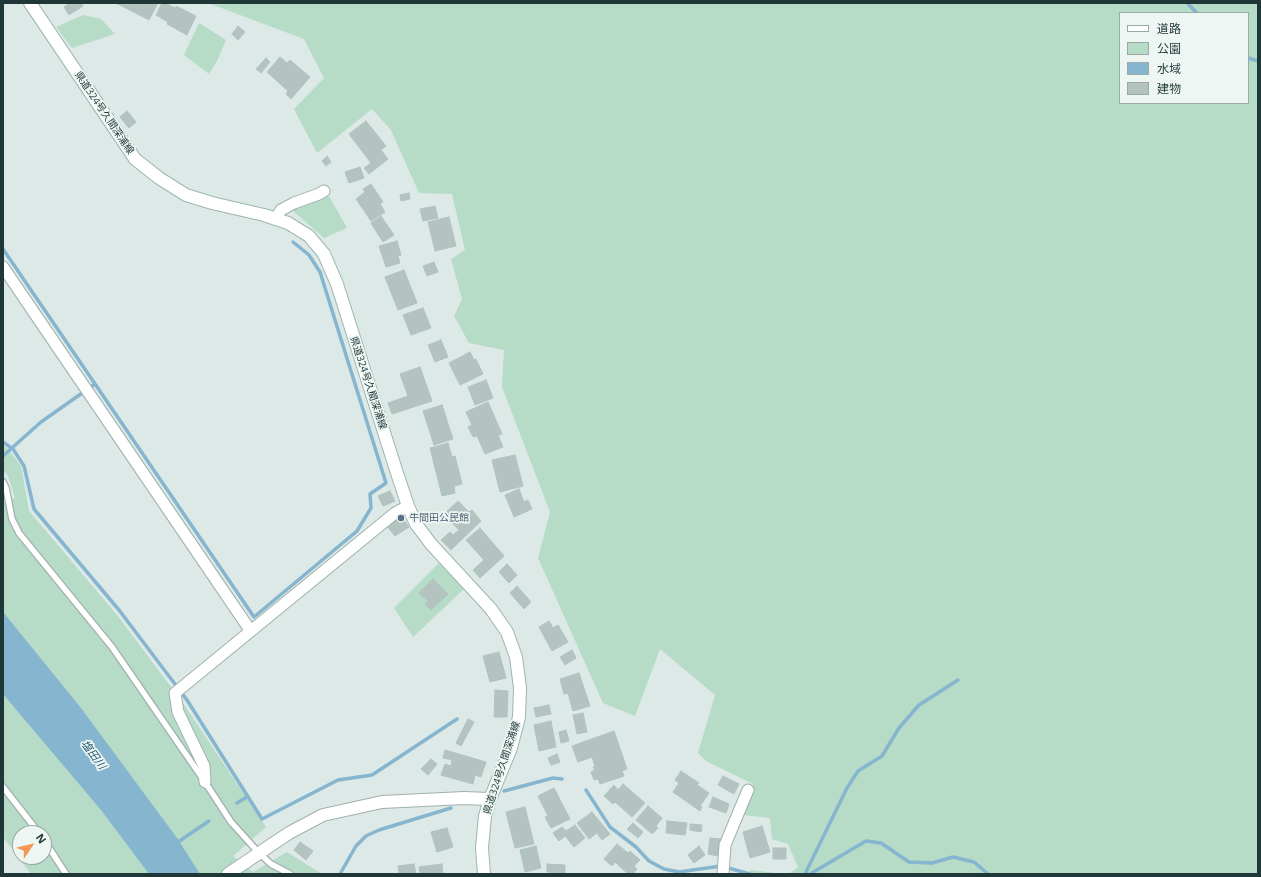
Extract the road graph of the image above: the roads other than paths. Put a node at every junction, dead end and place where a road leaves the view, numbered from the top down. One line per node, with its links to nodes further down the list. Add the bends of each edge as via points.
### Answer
1 (30, 3): 3 (main road, 県道324号久間深浦線, via 135,159 186,195)
2 (324, 191): 3 (street, via 281,210)
3 (275, 219): 6 (main road, 県道324号久間深浦線, via 288,223 309,236 324,254)
4 (3, 267): 7 (street)
5 (3, 482): 8 (lane, via 12,520 19,533 112,647)
6 (408, 506): 7 (street, via 395,513); 11 (main road, 県道324号久間深浦線, via 416,524 431,544 491,609 507,632 516,657 520,688 519,717 511,748)
7 (250, 630): 8 (street, via 175,693 178,712 204,766)
8 (205, 782): 14 (lane, via 231,822)
9 (3, 787): 12 (lane)
10 (748, 790): 15 (street, via 725,844)
11 (490, 799): 14 (main road, via 382,802 324,814); 19 (main road, 県道324号久間深浦線, via 485,816 482,848)
12 (33, 825)
13 (52, 852): 16 (lane)
14 (259, 852): 17 (main road); 18 (lane, via 271,864)
15 (723, 873)
16 (66, 874)
17 (228, 874)
18 (290, 874)
19 (484, 874)

